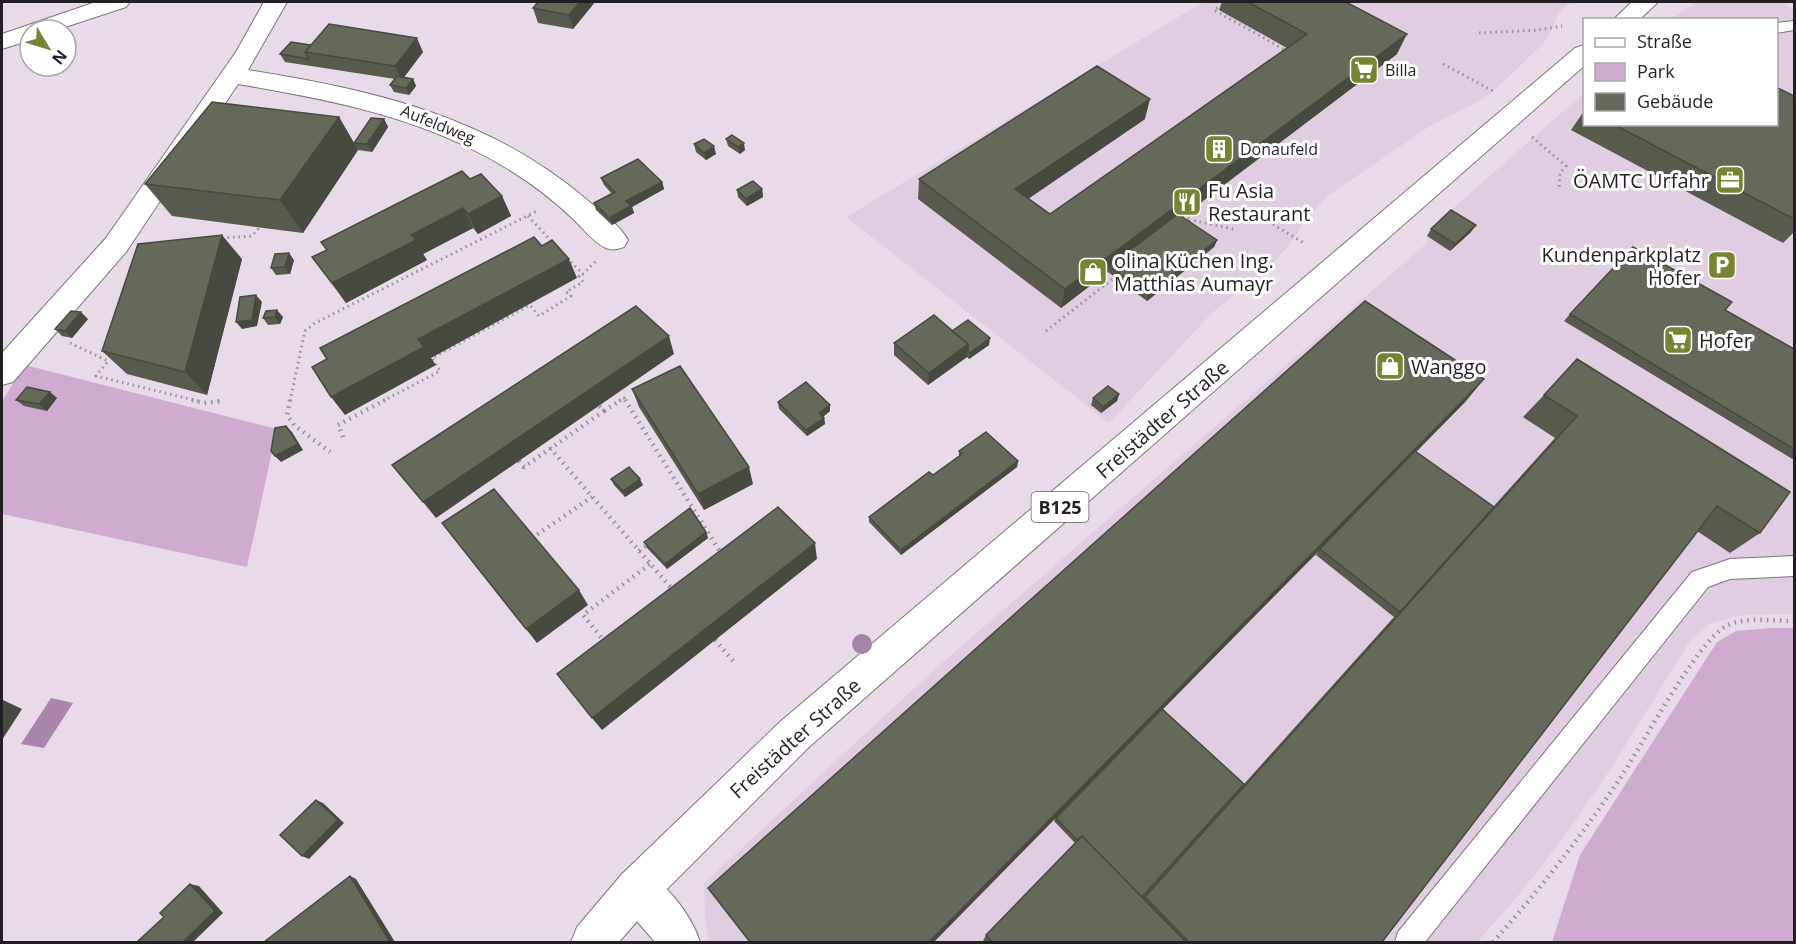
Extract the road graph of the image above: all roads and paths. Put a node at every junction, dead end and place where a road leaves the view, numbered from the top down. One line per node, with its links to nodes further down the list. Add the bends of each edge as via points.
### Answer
1 (118, 2): 5 (main road)
2 (275, 2): 16 (main road)
3 (1227, 2): 14 (path, via 1215,10)
4 (1646, 2): 6 (main road)
5 (68, 18)
6 (1626, 18)
7 (1562, 26): 10 (path)
8 (1794, 26): 9 (lane)
9 (1778, 28)
10 (1479, 33)
11 (18, 35): 12 (main road)
12 (2, 42)
13 (1583, 54): 59 (main road, Freistädter Straße / B125, via 795,734)
14 (1294, 55)
15 (1443, 64): 17 (path)
16 (232, 75): 29 (main road, Aufeldweg, via 379,102 441,123 523,165 563,193); 35 (main road, via 116,244)
17 (1498, 94)
18 (1528, 134): 19 (path, via 1566,166 1560,174)
19 (1559, 190)
20 (546, 206): 23 (path)
21 (1254, 213): 30 (path)
22 (1183, 215): 24 (path)
23 (528, 216): 31 (path); 43 (path, via 305,331 287,415 294,425)
24 (1191, 220): 25 (path); 27 (path)
25 (1183, 226)
26 (259, 228): 28 (path, via 252,236)
27 (1233, 230)
28 (217, 238)
29 (614, 240): 33 (path, via 617,246)
30 (1304, 243)
31 (559, 249)
32 (567, 257): 33 (path)
33 (582, 274): 41 (path, via 579,276 583,282 566,292 571,296 539,316 530,305 432,358 440,370 338,425)
34 (1114, 278): 36 (path)
35 (39, 329): 37 (main road); 38 (path, via 108,361 96,376 204,403)
36 (1046, 331)
37 (2, 373)
38 (222, 401)
39 (599, 406): 40 (path)
40 (604, 411): 42 (path); 46 (path, via 624,398)
41 (343, 437)
42 (550, 448): 44 (path, via 524,466); 45 (path)
43 (330, 452)
44 (519, 461)
45 (592, 497): 48 (path); 50 (path)
46 (694, 510): 47 (path); 52 (path)
47 (685, 517)
48 (532, 538)
49 (657, 538): 50 (path)
50 (639, 551): 51 (path)
51 (650, 564): 54 (path); 57 (path, via 583,615)
52 (728, 564)
53 (1794, 566): 62 (lane, via 1730,569 1700,579)
54 (673, 591)
55 (1794, 621): 63 (path, via 1726,626 1710,641 1585,829 1534,897)
56 (715, 640): 58 (path)
57 (607, 645)
58 (734, 662)
59 (637, 889): 60 (main road, Freistädter Straße / B125); 61 (main road)
60 (592, 942)
61 (679, 942)
62 (1408, 942)
63 (1493, 942)

